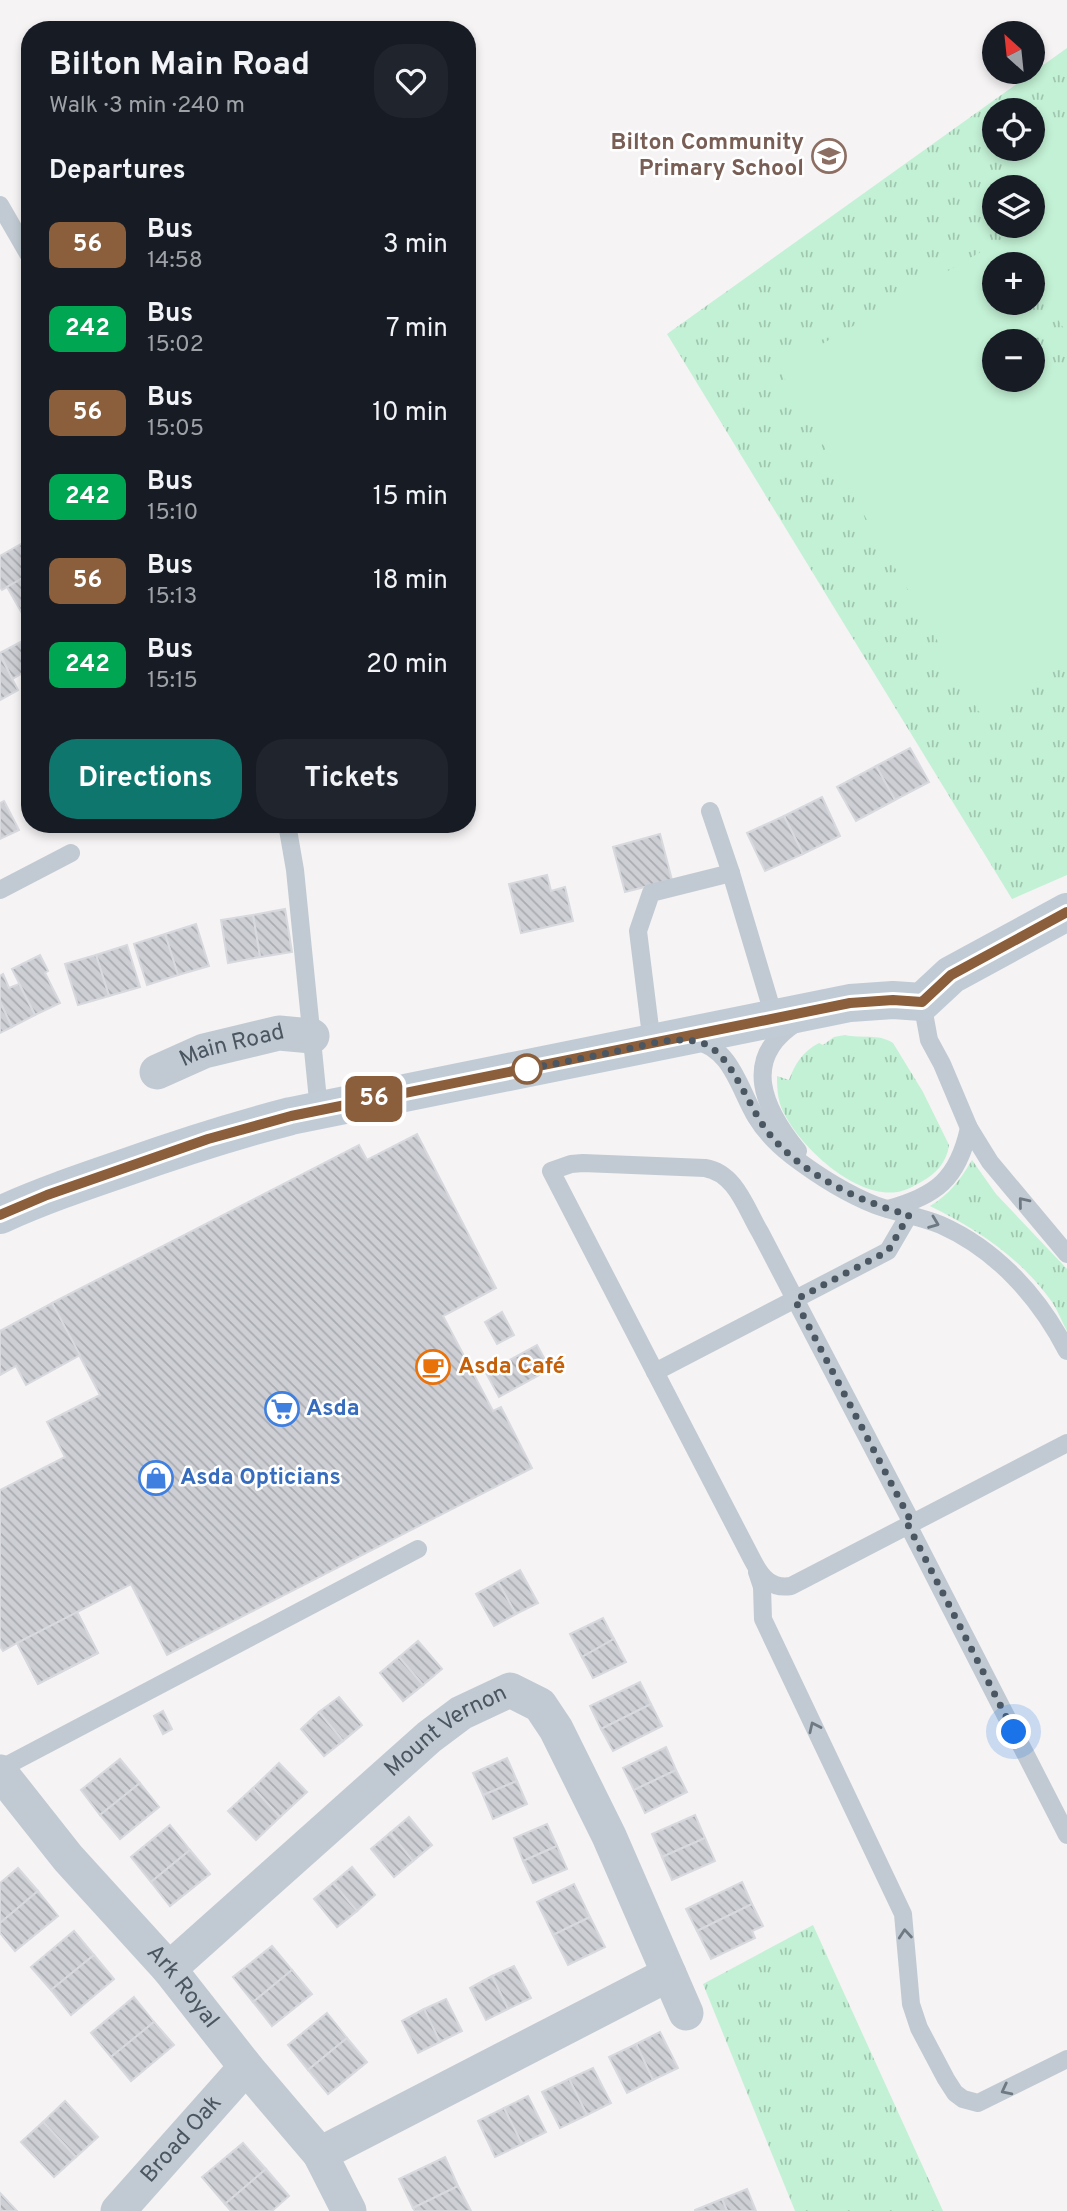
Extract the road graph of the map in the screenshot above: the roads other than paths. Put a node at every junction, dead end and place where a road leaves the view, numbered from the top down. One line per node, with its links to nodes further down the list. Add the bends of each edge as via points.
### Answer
1 (0, 205): 2 (lane)
2 (21, 241)
3 (710, 811): 6 (lane)
4 (289, 833): 12 (lane)
5 (71, 853): 7 (lane)
6 (731, 873): 11 (lane); 13 (lane, via 652,892 638,931)
7 (0, 890)
8 (1067, 912): 9 (main road, via 951,975)
9 (922, 1002): 10 (main road, via 873,1001); 16 (lane, via 929,1040)
10 (824, 1009): 11 (main road); 17 (lane, via 781,1032 761,1081 789,1141)
11 (775, 1020): 13 (main road)
12 (312, 1036): 14 (street, Main Road, via 279,1033 204,1051); 15 (lane)
13 (662, 1042): 15 (main road); 17 (lane, via 703,1043 723,1056 771,1137)
14 (157, 1072)
15 (319, 1110): 19 (main road, via 228,1132)
16 (969, 1128): 18 (lane, via 965,1147 942,1184 923,1198); 21 (lane, one-way to 16, via 990,1162)
17 (816, 1174): 18 (lane)
18 (888, 1209): 20 (lane)
19 (0, 1215)
20 (909, 1215): 22 (lane, via 888,1251); 23 (lane, one-way to 23, via 954,1232 1004,1267 1036,1300)
21 (1067, 1254)
22 (795, 1300): 24 (lane); 24 (lane, via 734,1187 719,1171 583,1163 551,1171); 26 (lane)
23 (1067, 1351)
24 (655, 1372): 28 (lane)
25 (1067, 1443): 26 (lane)
26 (910, 1524): 28 (lane, via 788,1586 765,1579); 30 (lane)
27 (418, 1549): 29 (lane)
28 (750, 1556): 34 (lane, one-way to 28, via 978,2103 963,2099 946,2079 912,2011 903,1914 764,1619 761,1583)
29 (0, 1771): 31 (street, Ark Royal, via 68,1858)
30 (1067, 1835)
31 (169, 1969): 32 (street, Mount Vernon, via 429,1737 461,1713 510,1690 540,1705 556,1729); 35 (street, Ark Royal)
32 (669, 1974): 33 (street, Mount Vernon); 36 (street)
33 (686, 2013)
34 (1067, 2059)
35 (246, 2067): 36 (street, Ark Royal); 37 (street, Broad Oak)
36 (320, 2154): 38 (street, Ark Royal)
37 (118, 2211)
38 (349, 2211)

